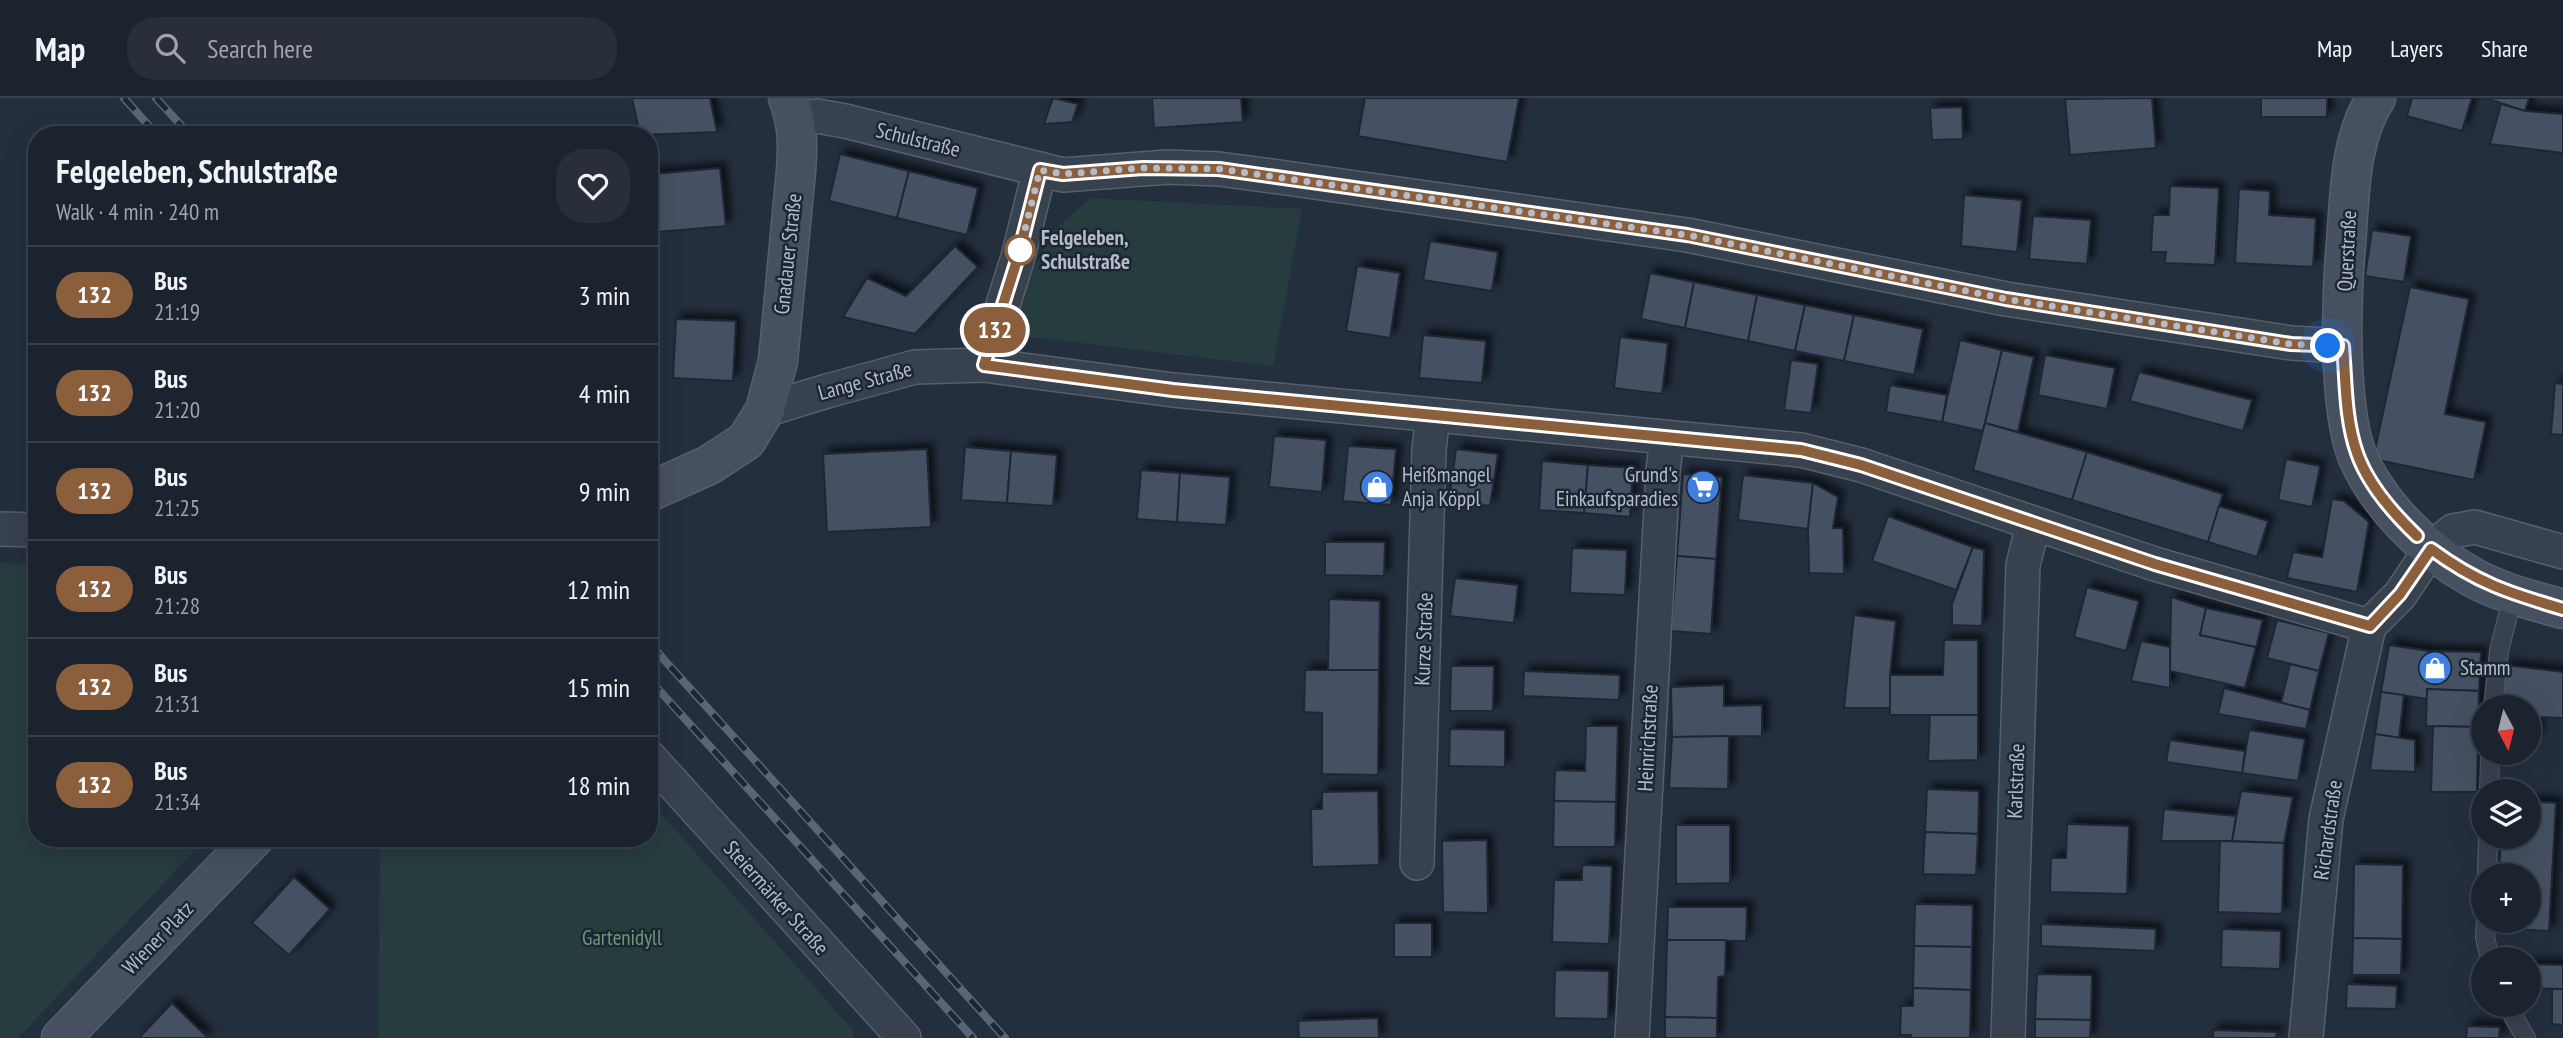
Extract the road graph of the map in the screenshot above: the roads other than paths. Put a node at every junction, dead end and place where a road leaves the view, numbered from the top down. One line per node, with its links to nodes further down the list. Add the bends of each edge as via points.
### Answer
1 (2376, 98): 5 (street, Querstraße, via 2367,112 2354,160)
2 (792, 109): 3 (street, Schulstraße, via 817,116); 7 (street, Gnadauer Straße, via 798,144 796,172 778,361)
3 (849, 110): 4 (street, Schulstraße)
4 (1040, 170): 5 (street, Schulstraße, via 1063,174 1168,167 1279,177 1687,235 2006,299 2291,344); 6 (street)
5 (2343, 346): 14 (street, Querstraße, via 2348,416 2357,454 2377,491)
6 (984, 365): 7 (street, Lange Straße, via 915,367); 8 (street, Lange Straße, via 1173,390)
7 (765, 411): 10 (street, via 746,441 709,465)
8 (1433, 416): 9 (street, Lange Straße); 22 (street, Kurze Straße)
9 (1667, 438): 11 (street, Lange Straße, via 1801,450 1861,465); 26 (street, Heinrichstraße)
10 (658, 488)
11 (2033, 524): 18 (street, Lange Straße); 27 (street, Karlstraße, via 2023,565)
12 (0, 529): 13 (street)
13 (28, 530)
14 (2431, 549): 15 (street, via 2453,531 2475,527); 16 (street, Querstraße, via 2474,578); 18 (street, via 2400,594)
15 (2563, 552)
16 (2513, 595): 17 (street, Querstraße); 19 (lane, via 2498,651)
17 (2563, 609)
18 (2370, 626): 28 (street, Richardstraße, via 2326,819)
19 (2494, 695)
20 (658, 767): 25 (street, Steiermärker Straße)
21 (245, 847): 24 (street, Wiener Platz)
22 (1418, 863)
23 (2514, 1017): 29 (lane)
24 (61, 1038)
25 (904, 1038)
26 (1632, 1038)
27 (2008, 1038)
28 (2306, 1038)
29 (2526, 1038)

